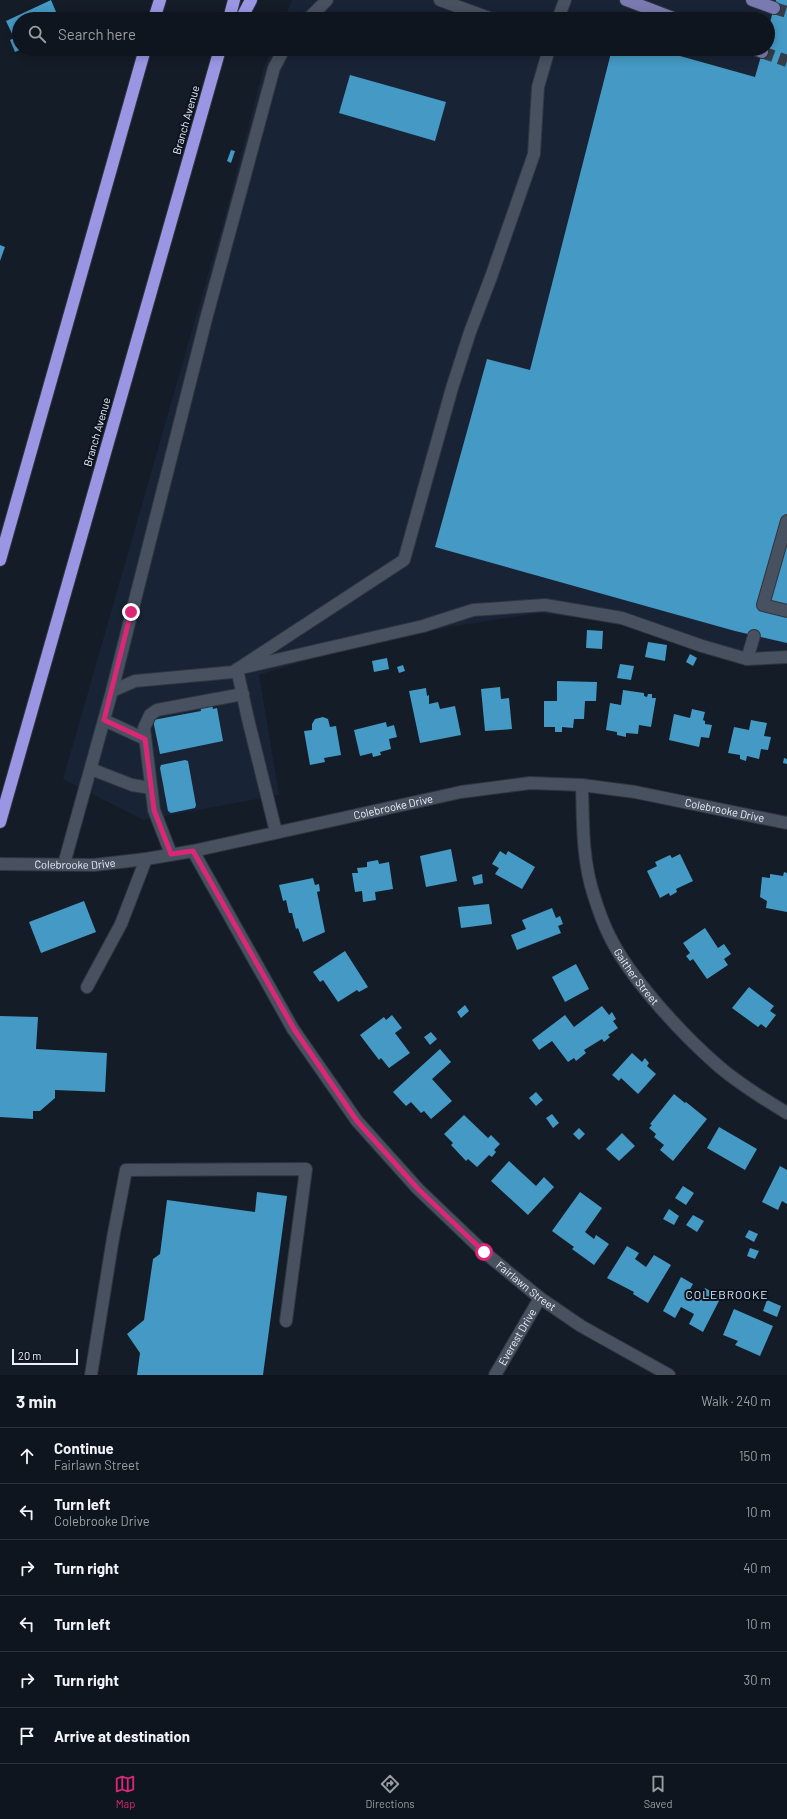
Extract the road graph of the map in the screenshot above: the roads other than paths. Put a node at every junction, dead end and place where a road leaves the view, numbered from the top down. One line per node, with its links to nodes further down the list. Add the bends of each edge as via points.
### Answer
1 (154, 0): 11 (highway)
2 (160, 0): 12 (highway)
3 (234, 0): 13 (highway)
4 (251, 0): 14 (highway)
5 (327, 0): 15 (street)
6 (440, 0): 16 (street)
7 (565, 0): 17 (street)
8 (626, 0): 18 (main road)
9 (752, 0): 10 (main road)
10 (774, 8)
11 (153, 12)
12 (156, 12)
13 (231, 12)
14 (245, 12)
15 (315, 12)
16 (473, 12)
17 (561, 12)
18 (658, 12)
19 (143, 56): 26 (highway)
20 (218, 56): 24 (highway, Branch Avenue)
21 (220, 56): 24 (highway)
22 (280, 56): 32 (street, via 274,68 206,319)
23 (547, 56): 31 (street, via 538,87 534,154 452,388 404,560)
24 (216, 65): 39 (highway, Branch Avenue)
25 (787, 521): 27 (street, via 763,605)
26 (0, 560)
27 (787, 611)
28 (754, 636): 30 (street)
29 (787, 657): 30 (street)
30 (747, 659): 31 (street, via 622,618 545,606 473,610 423,626)
31 (238, 669): 32 (street, via 233,672 135,681); 33 (street)
32 (112, 691): 34 (street)
33 (243, 694): 35 (street, via 157,710 145,723); 41 (street)
34 (104, 720): 35 (street); 36 (street)
35 (145, 739): 38 (street)
36 (91, 769): 38 (street, via 132,785); 46 (street)
37 (582, 785): 40 (street, Colebrooke Drive, via 635,792); 41 (street, Colebrooke Drive, via 530,783 461,792); 48 (street, Gaither Street, via 584,848 594,895 609,936 647,992 689,1038 716,1064 763,1099)
38 (151, 788): 43 (street, via 154,810)
39 (0, 822)
40 (787, 823)
41 (276, 832): 42 (street, Colebrooke Drive)
42 (193, 851): 43 (street, Colebrooke Drive); 49 (street, Fairlawn Street, via 294,1029 357,1121 418,1189 484,1252)
43 (171, 854): 44 (street, Colebrooke Drive)
44 (146, 859): 46 (street, Colebrooke Drive, via 94,865); 47 (street, via 121,924)
45 (0, 864): 46 (street, Colebrooke Drive)
46 (64, 864)
47 (88, 987)
48 (787, 1113)
49 (540, 1298): 52 (street, Everest Drive); 53 (street, Fairlawn Street, via 581,1326)
50 (286, 1321): 51 (street, via 306,1169 126,1170)
51 (91, 1375)
52 (495, 1375)
53 (669, 1375)

